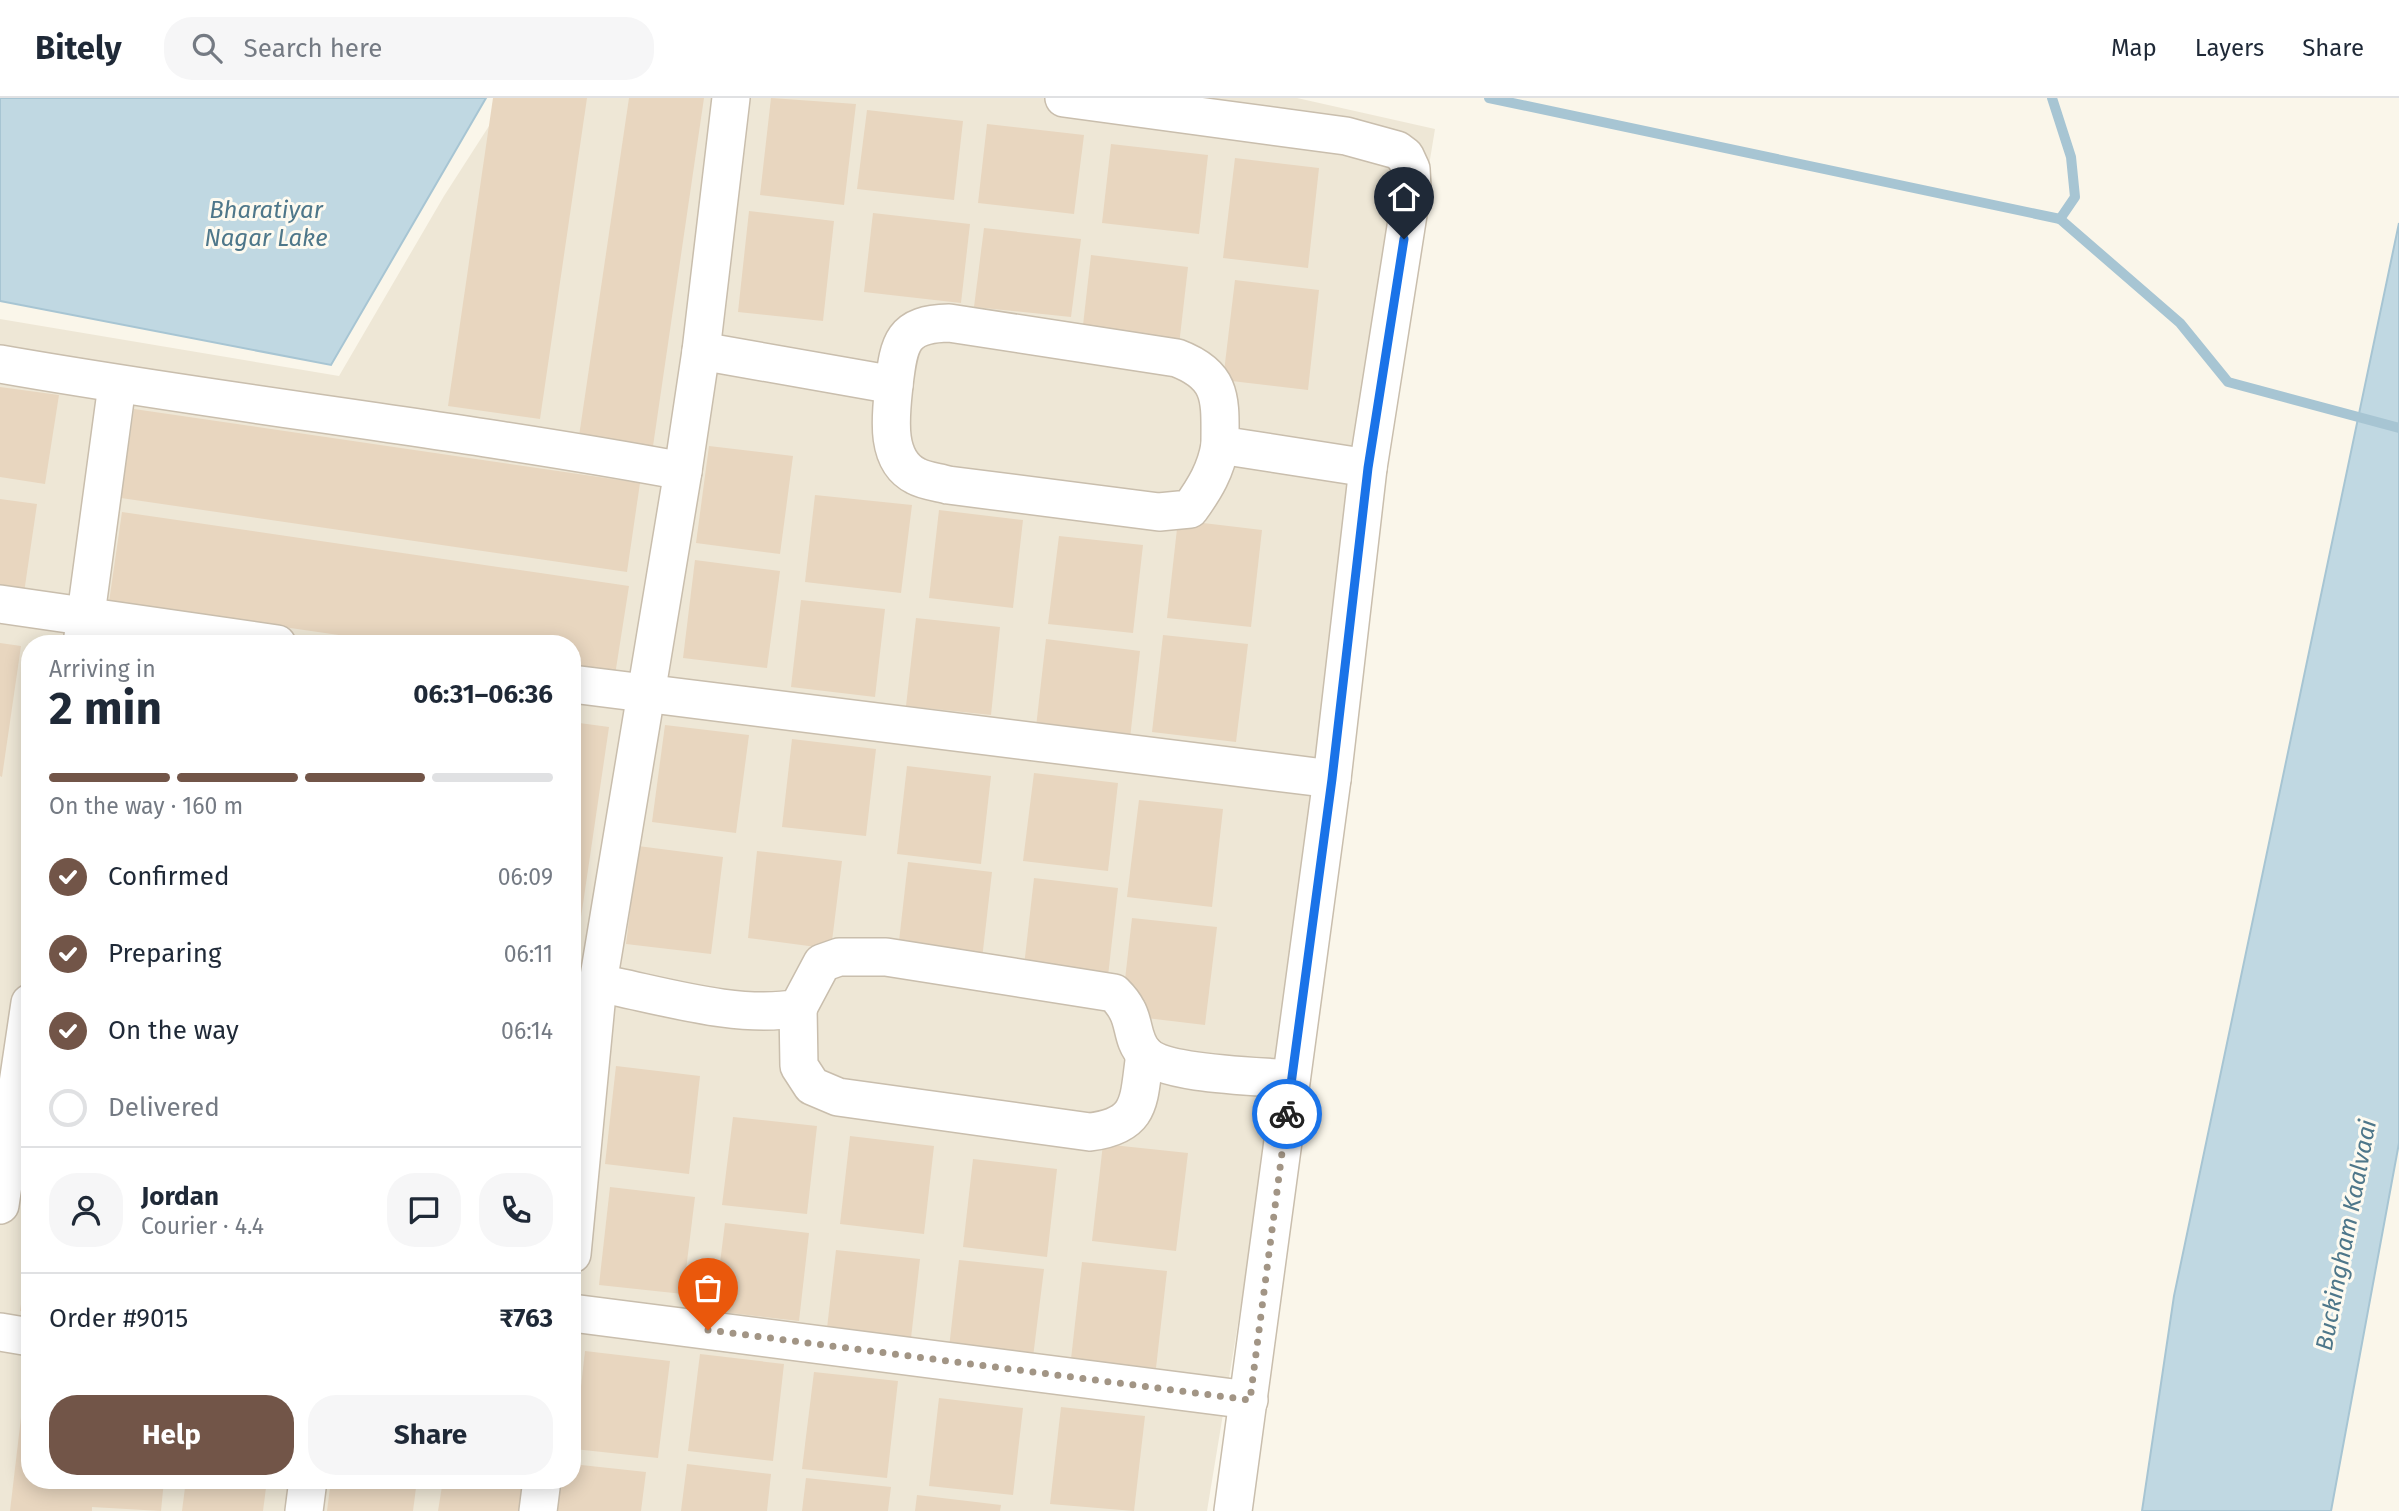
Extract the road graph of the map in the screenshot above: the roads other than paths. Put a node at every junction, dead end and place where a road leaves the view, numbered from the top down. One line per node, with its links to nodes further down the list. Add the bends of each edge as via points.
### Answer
1 (731, 98): 3 (street)
2 (1064, 98): 8 (street, via 1346,136 1405,156 1412,188)
3 (701, 351): 6 (street); 9 (street)
4 (0, 364): 5 (street)
5 (117, 385): 9 (street); 11 (street)
6 (894, 385): 7 (street, via 897,358 907,333 924,324 949,323 1177,358 1201,368 1214,386); 7 (street, via 891,424 896,455 914,476 948,485 1160,512 1190,509 1205,490)
7 (1220, 445): 8 (street)
8 (1368, 468): 15 (street)
9 (684, 471): 14 (street)
10 (0, 604): 11 (street)
11 (84, 630): 12 (street)
12 (153, 635)
13 (581, 685): 14 (street)
14 (646, 692): 15 (street); 16 (street)
15 (1332, 779): 19 (street)
16 (598, 983): 17 (street, via 730,1008); 21 (street)
17 (797, 1008): 18 (street, via 822,963 839,957 886,957 1114,993 1128,1011 1133,1035); 18 (street, via 799,1066 812,1086 838,1097 1077,1130 1115,1129 1129,1118 1138,1104)
18 (1145, 1054): 19 (street, via 1159,1064)
19 (1292, 1079): 26 (street)
20 (21, 1080): 22 (street)
21 (581, 1160)
22 (8, 1190)
23 (581, 1314): 26 (street)
24 (0, 1332): 25 (street)
25 (21, 1336)
26 (1250, 1400): 31 (street)
27 (307, 1489): 29 (street)
28 (541, 1489): 30 (street)
29 (304, 1511)
30 (538, 1511)
31 (1233, 1511)

